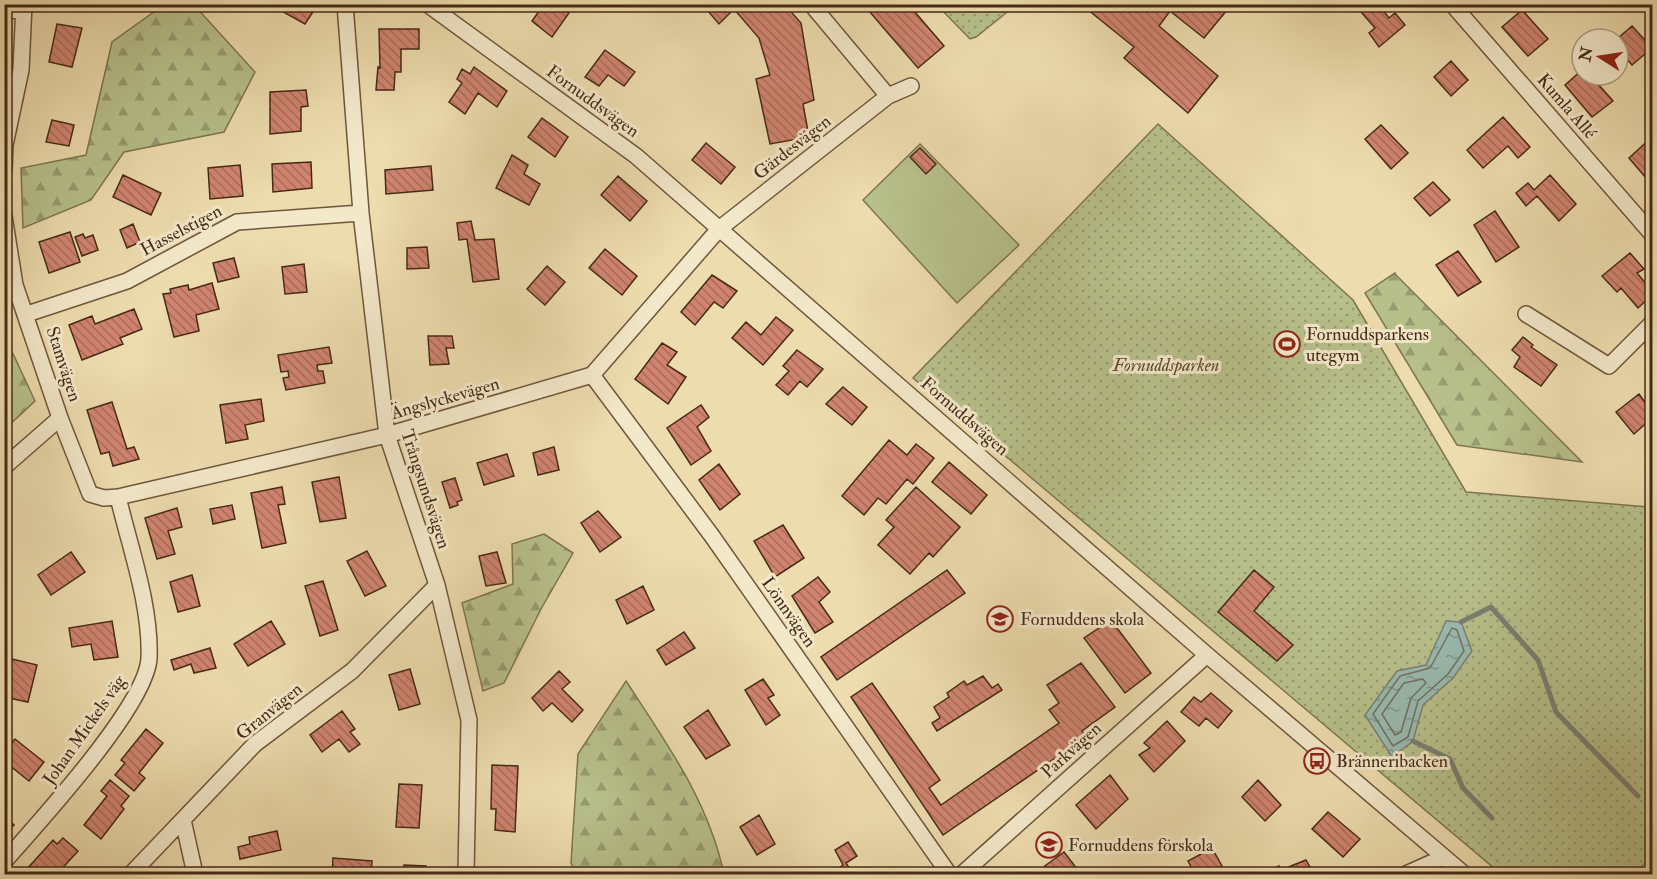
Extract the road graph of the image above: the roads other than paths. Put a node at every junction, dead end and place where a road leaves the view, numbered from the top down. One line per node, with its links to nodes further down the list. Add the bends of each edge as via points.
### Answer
1 (345, 4): 11 (street, Trångsundsvägen)
2 (427, 4): 13 (street, Fornuddsvägen, via 636,156)
3 (811, 4): 8 (street)
4 (1459, 6): 14 (street, Kumla Allé)
5 (24, 8): 6 (street); 9 (street, via 21,70)
6 (4, 10)
7 (911, 86): 8 (street, Gärdesvägen)
8 (888, 96): 13 (street, Gärdesvägen)
9 (5, 149): 10 (street)
10 (4, 170)
11 (361, 213): 15 (street, Hasselstigen, via 237,222 128,280); 20 (street, Trångsundsvägen)
12 (4, 216): 15 (street, Stamvägen, via 15,285)
13 (720, 229): 18 (street); 24 (street, Fornuddsvägen)
14 (1653, 234)
15 (27, 314): 19 (street, Stamvägen)
16 (1526, 314): 17 (street, via 1609,366)
17 (1653, 323)
18 (592, 375): 20 (street, Ängslyckevägen); 31 (street, Lönnvägen, via 712,536)
19 (60, 418): 21 (street); 22 (street, Stamvägen, via 90,494)
20 (387, 435): 22 (street, Ängslyckevägen); 23 (street, Trångsundsvägen)
21 (4, 467)
22 (118, 497): 27 (street, Johan Mickels väg, via 147,618 149,660 138,693 72,783)
23 (437, 585): 25 (street, Granvägen, via 352,671 255,744); 30 (street, Trångsundsvägen, via 469,720)
24 (1207, 656): 26 (street, Fornuddsvägen); 32 (street, Parkvägen)
25 (183, 820): 28 (street, Granvägen); 29 (street)
26 (1444, 857): 33 (street); 34 (street, Fornuddsvägen)
27 (4, 862)
28 (131, 874)
29 (195, 874)
30 (466, 874)
31 (949, 874)
32 (962, 874)
33 (1406, 874)
34 (1464, 874)

